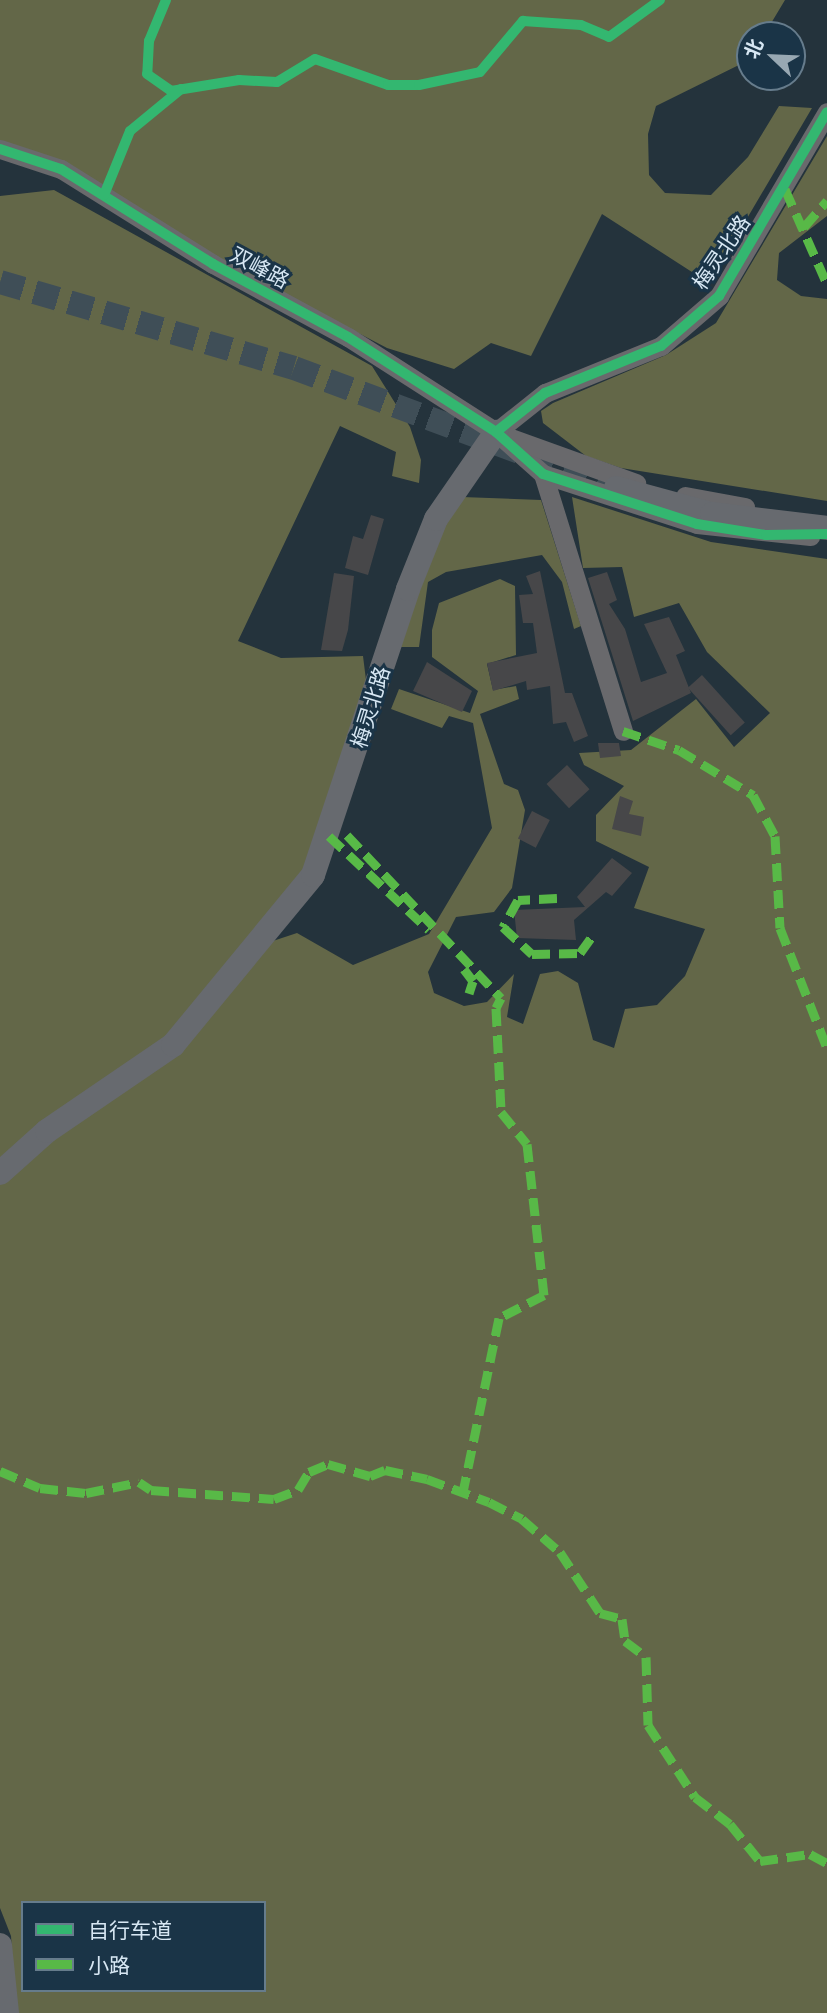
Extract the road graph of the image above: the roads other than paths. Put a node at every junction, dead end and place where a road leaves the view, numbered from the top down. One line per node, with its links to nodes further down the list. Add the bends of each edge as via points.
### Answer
1 (827, 113): 3 (street, 梅灵北路, via 719,296 662,346 545,393)
2 (0, 149): 3 (street, 双峰路, via 61,169 213,264 348,337)
3 (496, 432): 4 (street); 6 (street, via 593,471 688,497); 10 (main road, 梅灵北路, via 436,519 412,577 313,875 173,1045 47,1131)
4 (543, 474): 8 (street, via 697,524 766,535); 9 (street)
5 (616, 488): 7 (main road, via 712,514)
6 (827, 522)
7 (827, 528)
8 (827, 534)
9 (623, 731)
10 (0, 1173)
11 (0, 1945): 12 (main road)
12 (7, 2013)

